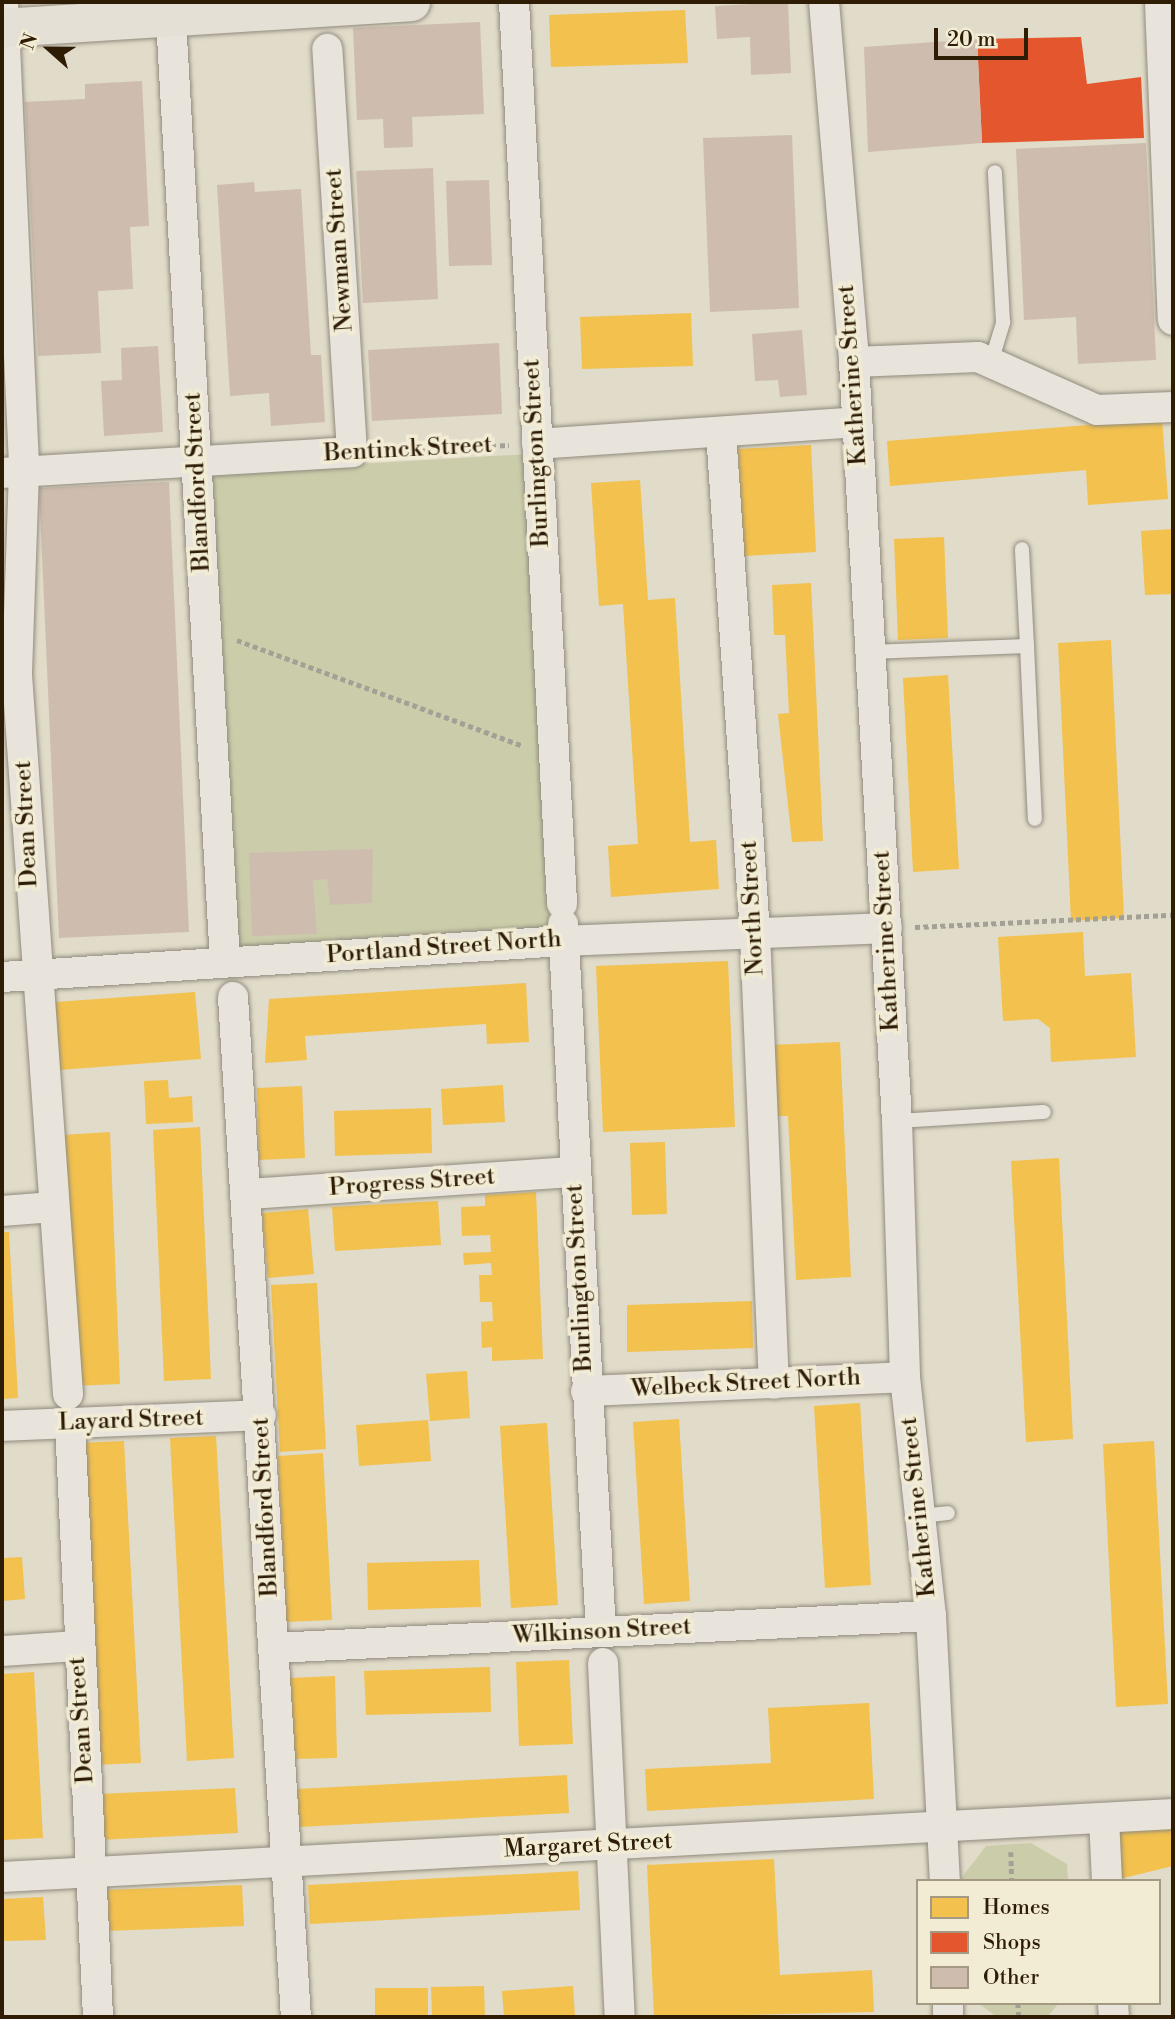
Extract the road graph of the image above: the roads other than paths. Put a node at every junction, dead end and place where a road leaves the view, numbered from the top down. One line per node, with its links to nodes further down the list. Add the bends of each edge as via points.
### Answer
1 (411, 2): 5 (highway)
2 (514, 2): 16 (street, Burlington Street)
3 (824, 2): 12 (street, Katherine Street)
4 (1160, 2): 10 (street)
5 (325, 6): 6 (highway)
6 (171, 11): 7 (highway); 18 (street, Blandford Street)
7 (3, 19): 19 (street, Dean Street)
8 (327, 49): 17 (street, Newman Street)
9 (995, 172): 11 (lane, via 1003,322)
10 (1173, 320)
11 (992, 359): 12 (street); 13 (street, via 1097,410)
12 (854, 362): 14 (street, Katherine Street)
13 (1173, 407)
14 (857, 422): 15 (street); 22 (street, Katherine Street)
15 (720, 432): 16 (street); 26 (street, North Street)
16 (537, 444): 24 (street, Burlington Street)
17 (352, 452): 18 (street, Bentinck Street)
18 (197, 462): 19 (street, Bentinck Street); 27 (street, Blandford Street)
19 (13, 473): 28 (street, Dean Street, via 18,675)
20 (1022, 549): 21 (lane)
21 (1027, 646): 22 (lane); 23 (lane)
22 (870, 652): 25 (street, Katherine Street)
23 (1035, 819)
24 (563, 923): 26 (street, Portland Street North); 27 (street, Portland Street North); 33 (street, Burlington Street)
25 (887, 928): 26 (street, Portland Street North); 32 (street, Katherine Street)
26 (755, 933): 38 (street, North Street)
27 (225, 962): 28 (street, Portland Street North)
28 (36, 975): 29 (street, Portland Street North); 35 (street, Dean Street)
29 (2, 977)
30 (233, 997): 34 (street, Blandford Street)
31 (1044, 1112): 32 (lane)
32 (897, 1121): 37 (street, Katherine Street)
33 (575, 1172): 34 (street, Progress Street); 39 (street, Burlington Street)
34 (249, 1194): 41 (street, Blandford Street)
35 (53, 1207): 36 (street); 40 (street, Dean Street)
36 (2, 1211)
37 (905, 1377): 38 (street, Welbeck Street North); 43 (street, Katherine Street, via 934,1515)
38 (774, 1384): 39 (street, Welbeck Street North)
39 (586, 1391): 44 (street, Burlington Street)
40 (69, 1408): 41 (street, Layard Street); 42 (street, Layard Street); 45 (street, Dean Street)
41 (261, 1416): 46 (street, Blandford Street)
42 (2, 1426)
43 (931, 1616): 44 (street, Wilkinson Street); 51 (street, Katherine Street)
44 (601, 1632): 46 (street, Wilkinson Street)
45 (77, 1646): 47 (street); 54 (street, Dean Street)
46 (274, 1648): 53 (street, Blandford Street)
47 (2, 1651)
48 (603, 1662): 52 (street)
49 (1173, 1814): 50 (street, Margaret Street)
50 (1104, 1818): 51 (street, Margaret Street); 57 (street)
51 (943, 1827): 52 (street, Margaret Street); 56 (street, Katherine Street)
52 (613, 1844): 53 (street, Margaret Street); 60 (street)
53 (286, 1862): 54 (street, Margaret Street); 59 (street, Blandford Street)
54 (92, 1872): 55 (street, Margaret Street); 58 (street, Dean Street)
55 (2, 1877)
56 (945, 1879)
57 (1107, 1879)
58 (98, 2017)
59 (296, 2017)
60 (620, 2017)

